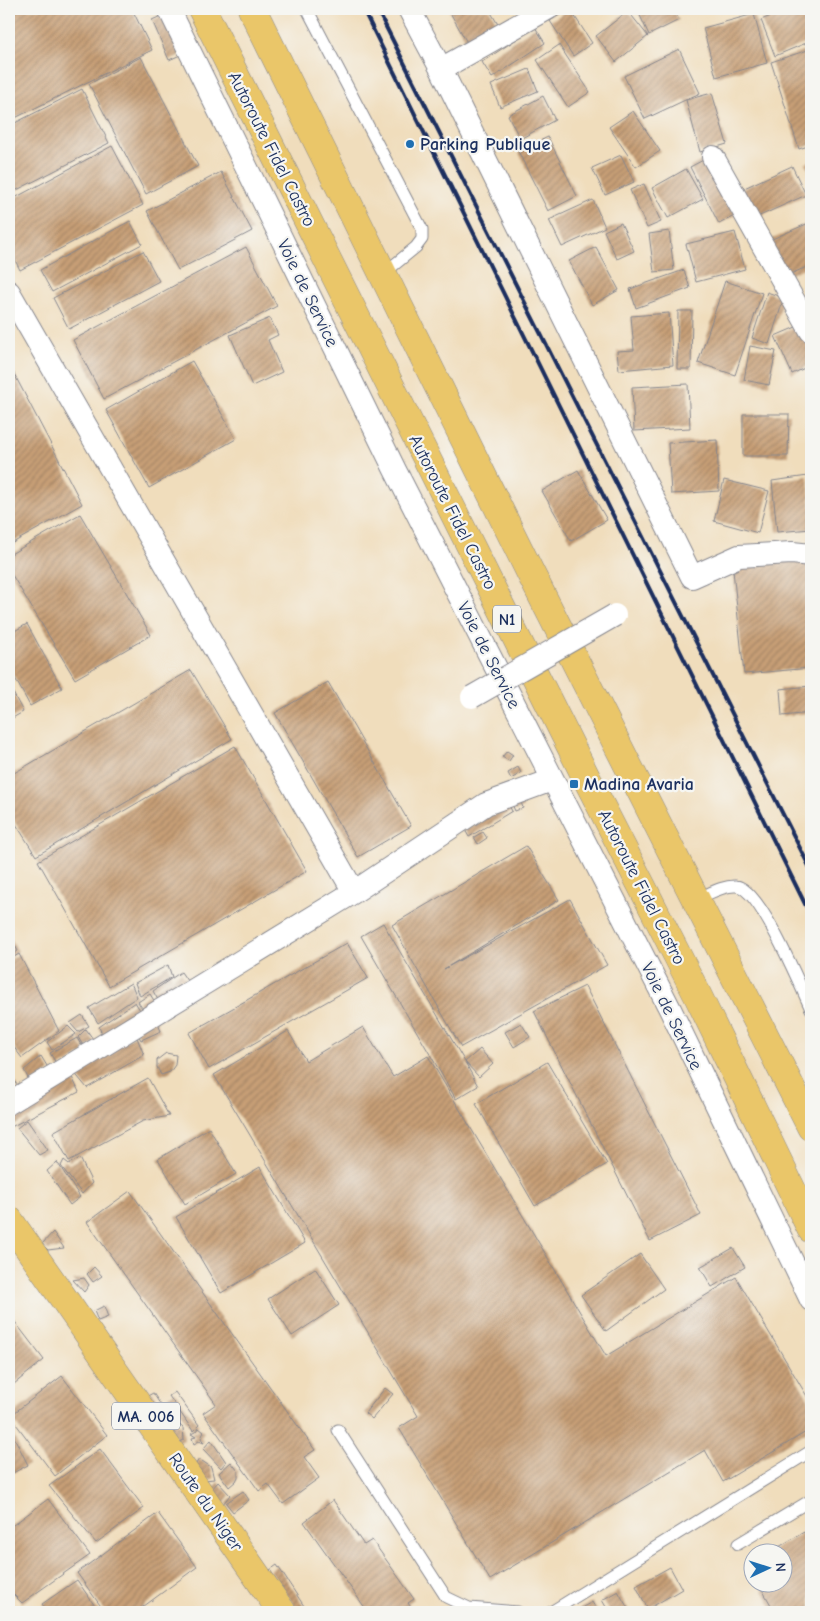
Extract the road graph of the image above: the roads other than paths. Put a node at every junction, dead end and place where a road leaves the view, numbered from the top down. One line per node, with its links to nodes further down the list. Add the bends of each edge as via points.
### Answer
1 (169, 9): 15 (street, Voie de Service, via 395,470)
2 (202, 9): 18 (main road, Autoroute Fidel Castro / N1)
3 (252, 9): 9 (main road, N1)
4 (307, 9): 9 (lane, via 422,229 422,239 416,247)
5 (409, 9): 7 (street)
6 (548, 9): 7 (street)
7 (441, 69): 12 (street, via 692,577 739,556)
8 (713, 157): 11 (street)
9 (383, 274): 17 (main road, N1)
10 (9, 292): 16 (street)
11 (811, 331)
12 (811, 555)
13 (615, 615): 14 (street, bridge)
14 (472, 697)
15 (552, 780): 16 (street, via 486,804); 19 (street, Voie de Service)
16 (354, 892): 21 (street)
17 (696, 899): 20 (lane, via 723,888 743,888 767,916); 22 (main road, N1)
18 (697, 994): 19 (street); 24 (main road, Autoroute Fidel Castro / N1)
19 (670, 1009): 25 (street, Voie de Service)
20 (811, 1009)
21 (9, 1103)
22 (811, 1127)
23 (9, 1220): 30 (main road, Route du Niger / MA. 006)
24 (811, 1230)
25 (811, 1300)
26 (338, 1430): 31 (lane, via 446,1597 469,1608)
27 (811, 1451): 32 (lane)
28 (811, 1500): 29 (lane)
29 (738, 1544)
30 (282, 1612)
31 (518, 1612)
32 (551, 1612)

